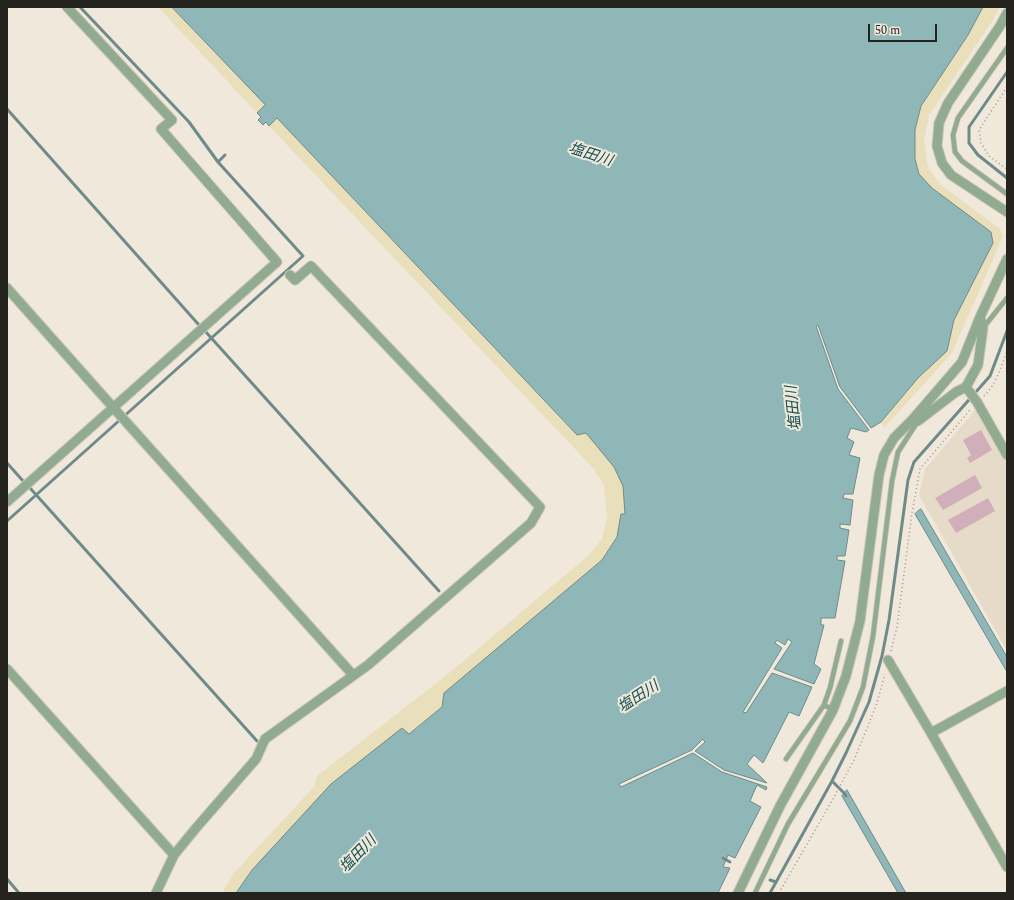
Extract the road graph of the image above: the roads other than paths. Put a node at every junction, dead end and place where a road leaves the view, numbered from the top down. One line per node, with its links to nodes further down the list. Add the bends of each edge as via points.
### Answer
1 (67, 7): 13 (street, via 172,120 162,130 277,262)
2 (1007, 13): 5 (street, via 948,103 939,123 937,146 942,164 951,175)
3 (1007, 48): 4 (lane, via 958,118 953,135 955,152 962,162)
4 (1007, 194)
5 (1007, 212)
6 (1007, 259): 10 (street)
7 (290, 275): 20 (street, via 295,280 312,266 540,507 531,523)
8 (7, 288): 13 (street)
9 (1007, 298): 11 (lane)
10 (980, 317): 11 (street); 14 (street, via 962,362)
11 (983, 328): 12 (street, via 978,365)
12 (968, 389): 14 (street, via 956,392); 15 (street)
13 (115, 411): 16 (street); 20 (street)
14 (915, 420): 23 (street, via 894,438 884,455 879,475 860,621 846,676); 30 (lane, via 898,452 892,481 873,636 863,687 850,721 788,824)
15 (1007, 455)
16 (7, 502)
17 (841, 640): 22 (lane)
18 (888, 660): 24 (street)
19 (7, 669): 26 (street)
20 (353, 676): 26 (street, via 265,739 256,759)
21 (1007, 691): 24 (street)
22 (824, 705): 23 (lane); 25 (lane)
23 (833, 710): 29 (street, via 780,806)
24 (931, 733): 27 (street)
25 (786, 759)
26 (174, 855): 28 (street)
27 (1007, 867)
28 (156, 893)
29 (738, 893)
30 (755, 893)

